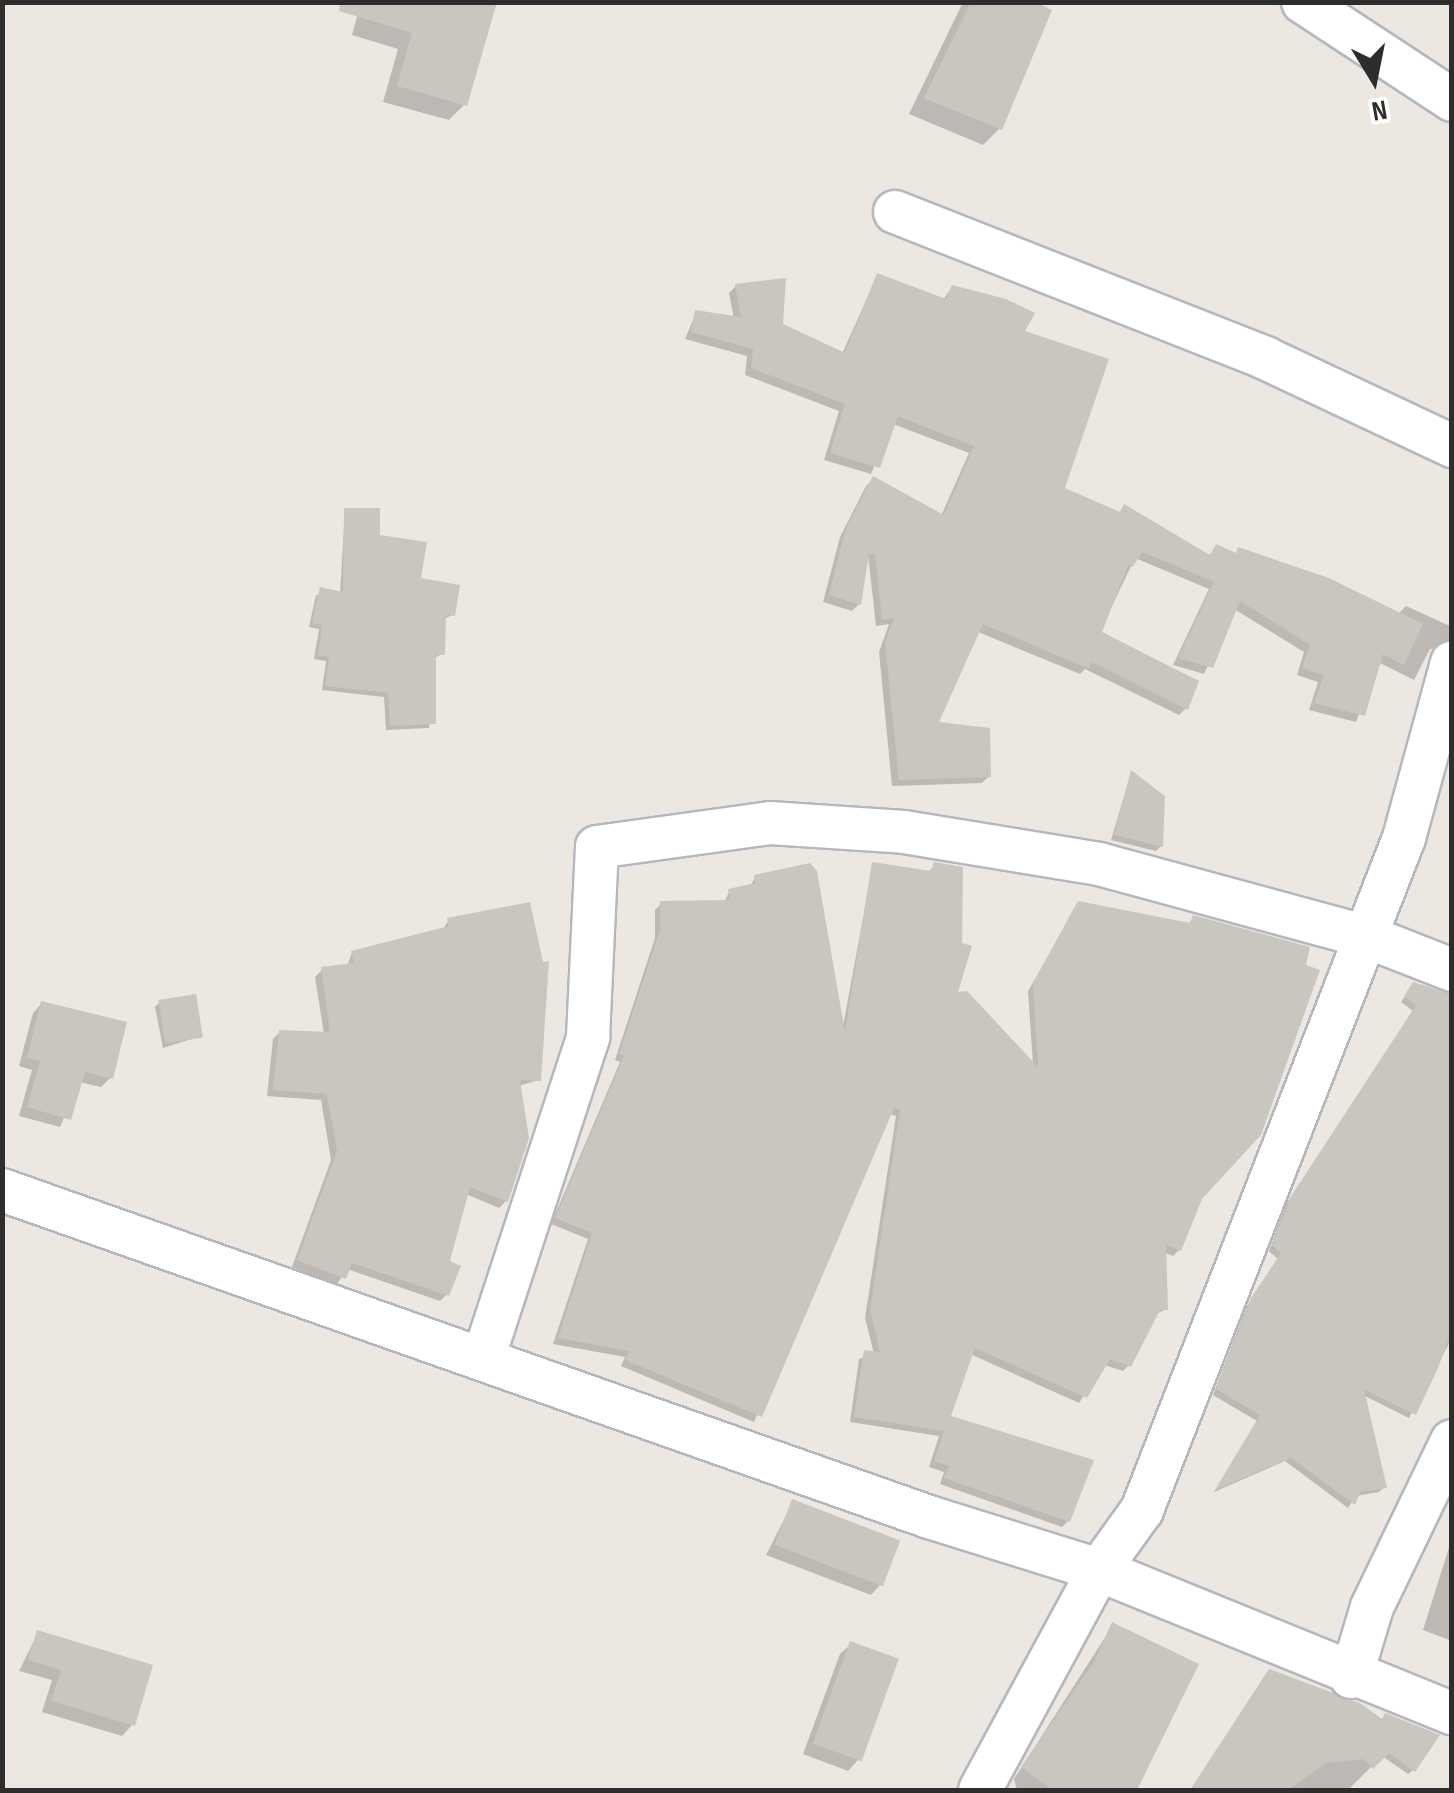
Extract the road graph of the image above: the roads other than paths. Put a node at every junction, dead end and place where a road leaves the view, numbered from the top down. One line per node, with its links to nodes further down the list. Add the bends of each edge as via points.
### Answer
1 (1303, 2): 2 (street)
2 (1452, 100)
3 (895, 212): 4 (street, via 1265,358)
4 (1452, 446)
5 (1452, 662): 6 (street)
6 (1437, 761): 7 (street)
7 (1368, 937): 8 (street); 10 (street, via 1099,864 904,832 770,823 598,848 588,1037); 12 (street, via 1142,1510)
8 (1452, 970)
9 (2, 1190): 10 (street)
10 (484, 1356): 12 (street)
11 (1452, 1440): 13 (street, via 1372,1608)
12 (1099, 1570): 13 (street); 15 (street)
13 (1351, 1677): 14 (street)
14 (1452, 1713)
15 (980, 1790)

